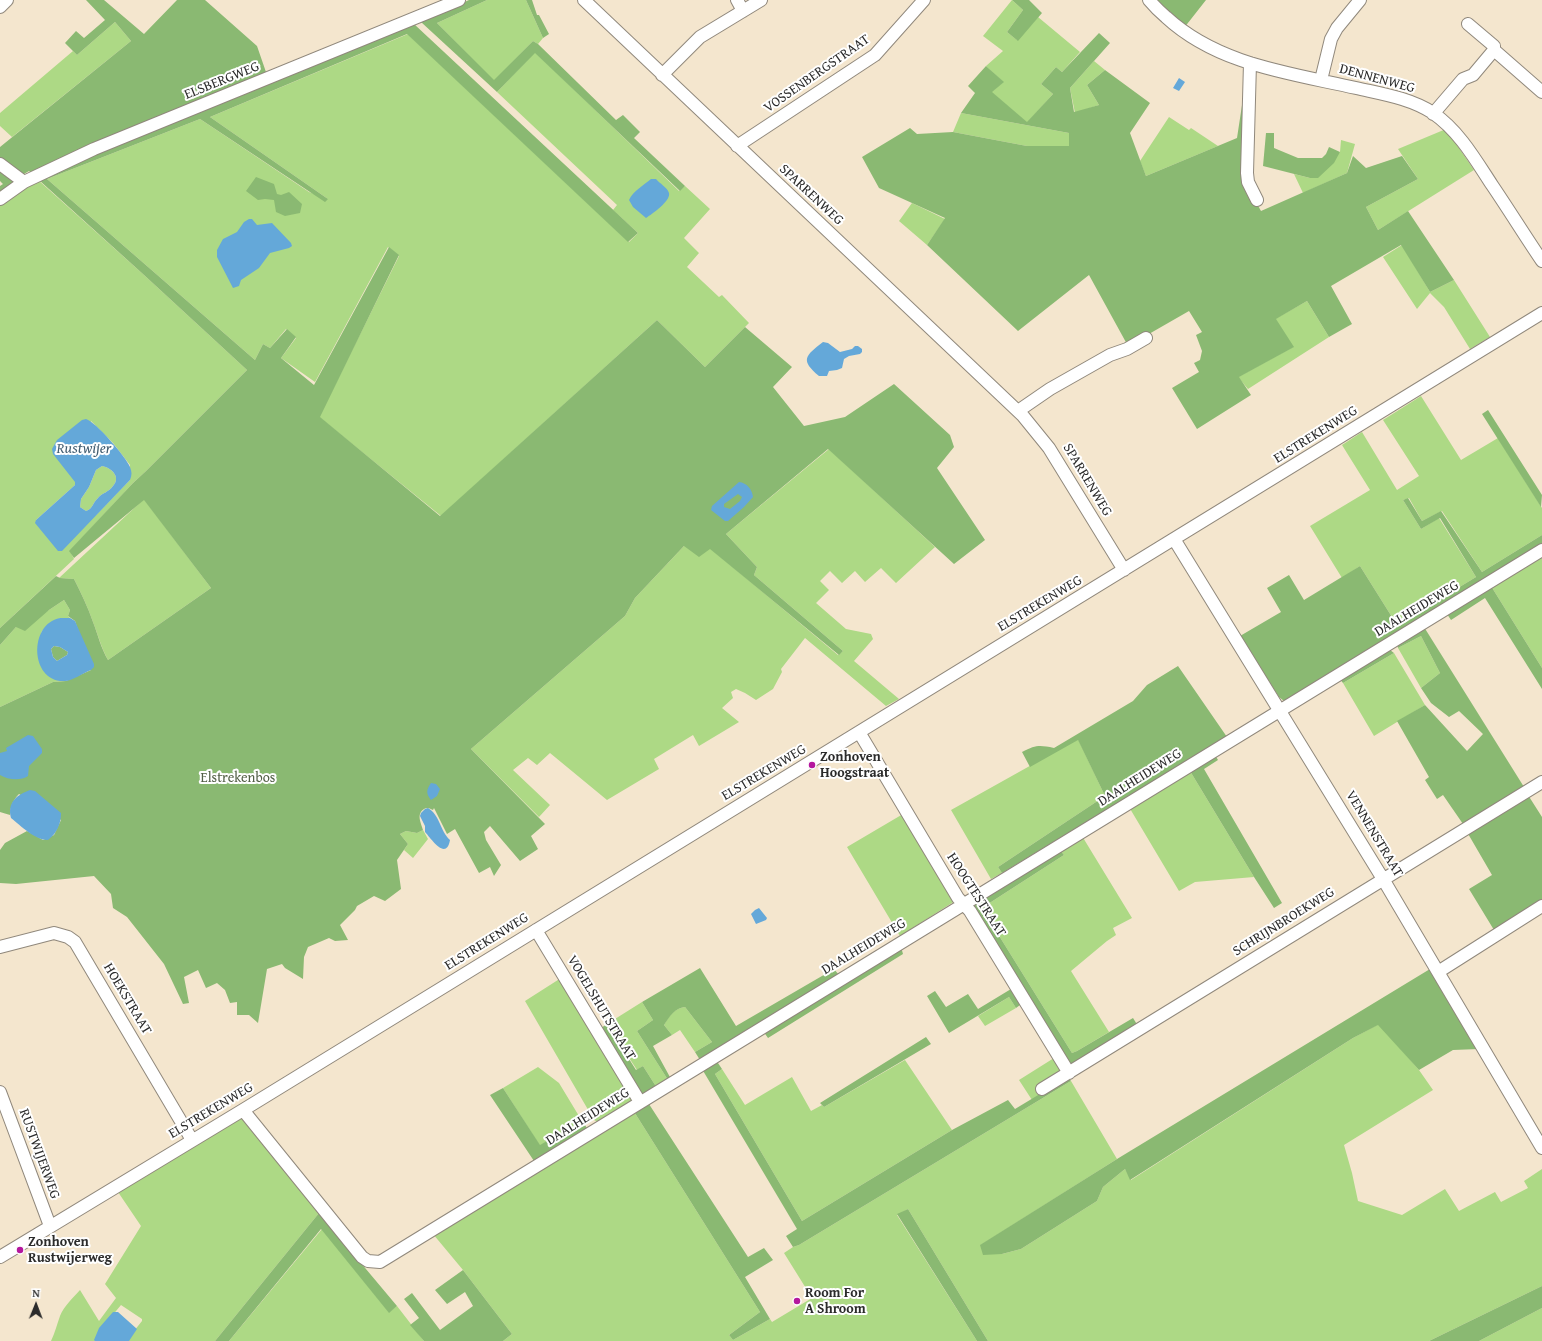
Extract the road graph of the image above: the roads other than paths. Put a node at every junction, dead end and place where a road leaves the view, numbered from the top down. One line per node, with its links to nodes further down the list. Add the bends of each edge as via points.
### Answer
1 (7, 0): 9 (street)
2 (459, 0): 20 (street, ELSBERGWEG, via 94,149)
3 (584, 0): 14 (street, SPARRENWEG)
4 (737, 0): 10 (street)
5 (761, 0): 10 (street)
6 (924, 0): 18 (street, VOSSENBERGSTRAAT, via 875,55)
7 (1149, 0): 13 (street, DENNENWEG, via 1166,18 1201,42)
8 (1360, 0): 15 (street, via 1331,39)
9 (0, 7)
10 (743, 11): 14 (street, via 700,37)
11 (1468, 24): 12 (street, via 1494,46)
12 (1494, 50): 16 (street); 17 (street, via 1473,75 1463,79)
13 (1250, 63): 15 (street, DENNENWEG); 22 (street, via 1247,173 1248,182)
14 (662, 75): 18 (street, SPARRENWEG)
15 (1321, 80): 17 (street, DENNENWEG, via 1398,97)
16 (1542, 92)
17 (1433, 114): 23 (street, DENNENWEG, via 1448,125 1465,144)
18 (737, 146): 26 (street, SPARRENWEG)
19 (0, 164): 20 (street)
20 (24, 182): 21 (street, ELSBERGWEG)
21 (0, 199)
22 (1257, 200)
23 (1542, 261)
24 (1542, 313): 27 (street, ELSTREKENWEG)
25 (1146, 338): 26 (street, via 1050,389)
26 (1018, 411): 29 (street, SPARRENWEG, via 1049,448)
27 (1174, 539): 29 (street, ELSTREKENWEG); 30 (street, VENNENSTRAAT)
28 (1542, 550): 30 (street, DAALHEIDEWEG)
29 (1124, 570): 31 (street, ELSTREKENWEG)
30 (1280, 710): 33 (street, VENNENSTRAAT); 34 (street, DAALHEIDEWEG)
31 (859, 732): 34 (street, HOOGTESTRAAT, via 958,898); 36 (street, ELSTREKENWEG)
32 (1542, 782): 33 (street, SCHRIJNBROEKWEG)
33 (1383, 879): 38 (street, VENNENSTRAAT); 39 (street, SCHRIJNBROEKWEG)
34 (964, 903): 39 (street, HOOGTESTRAAT); 42 (street, DAALHEIDEWEG)
35 (1542, 906): 38 (street)
36 (536, 930): 42 (street, VOGELSHUTSTRAAT); 43 (street, ELSTREKENWEG)
37 (0, 947): 44 (street, HOEKSTRAAT, via 54,934 68,937 75,942)
38 (1438, 972): 45 (street, VENNENSTRAAT)
39 (1069, 1073): 40 (street, SCHRIJNBROEKWEG)
40 (1042, 1089)
41 (0, 1092): 46 (street, RUSTWIJERWEG)
42 (640, 1102): 43 (street, DAALHEIDEWEG, via 380,1262 362,1258)
43 (243, 1110): 44 (street, ELSTREKENWEG)
44 (192, 1140): 46 (street, ELSTREKENWEG)
45 (1542, 1148)
46 (50, 1226): 47 (street, ELSTREKENWEG)
47 (0, 1257)

